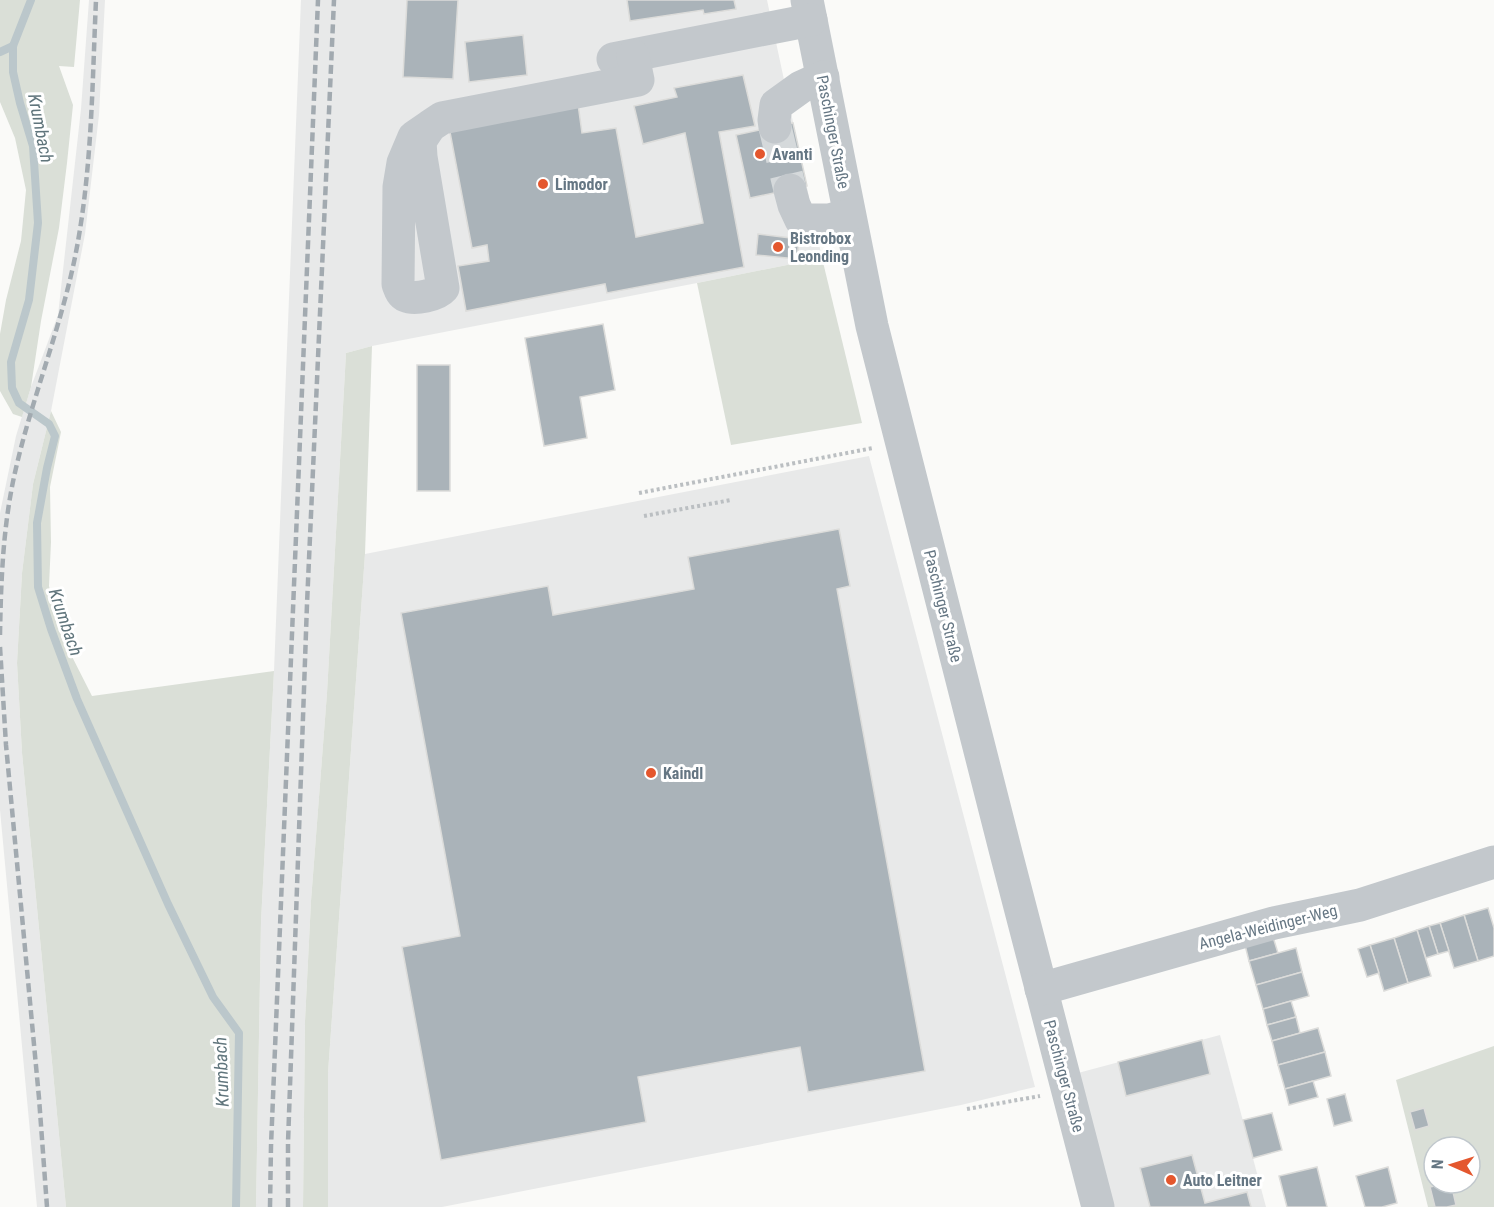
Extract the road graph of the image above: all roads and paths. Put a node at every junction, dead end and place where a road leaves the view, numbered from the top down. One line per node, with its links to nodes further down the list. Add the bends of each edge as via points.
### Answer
1 (809, 10): 2 (street, Paschinger Straße); 3 (street, via 622,57 638,80 442,118)
2 (823, 77): 4 (street, via 776,105); 6 (street, Paschinger Straße)
3 (430, 126)
4 (775, 127)
5 (790, 190): 6 (street, via 801,220)
6 (849, 215): 12 (street, Paschinger Straße, via 872,326)
7 (876, 447): 8 (path)
8 (639, 493)
9 (731, 500): 10 (path)
10 (644, 516)
11 (1494, 862): 12 (street, Angela-Weidinger-Weg, via 1360,905 1274,923)
12 (1041, 989): 13 (street, Paschinger Straße)
13 (1068, 1090): 14 (path); 15 (street, Paschinger Straße)
14 (967, 1109)
15 (1098, 1207)

